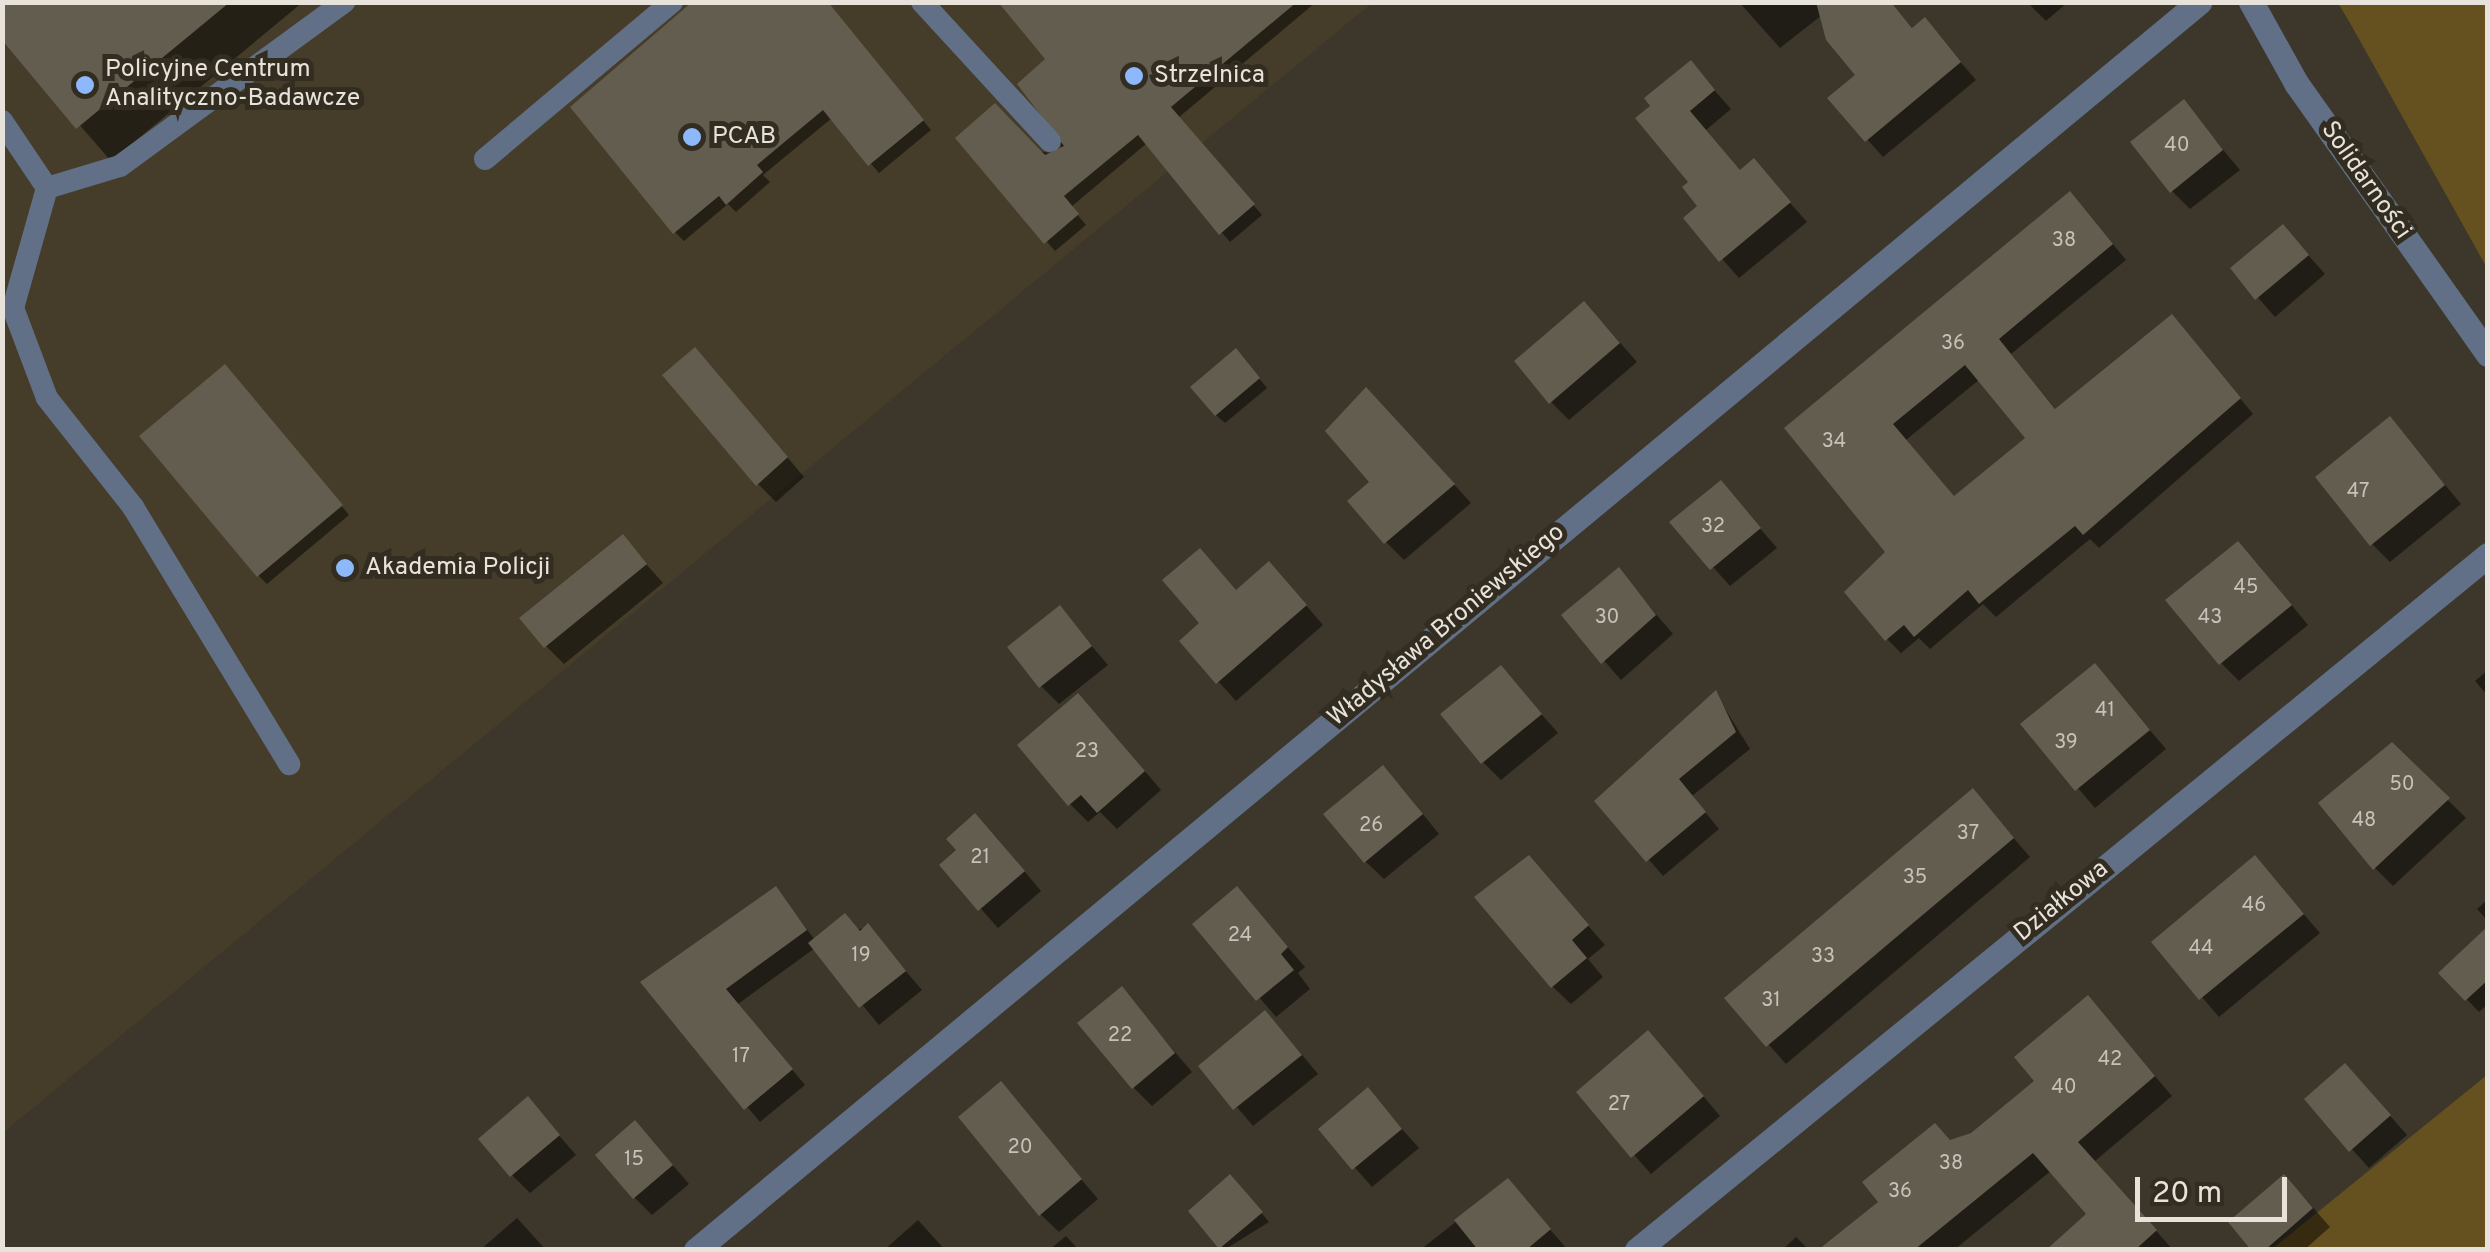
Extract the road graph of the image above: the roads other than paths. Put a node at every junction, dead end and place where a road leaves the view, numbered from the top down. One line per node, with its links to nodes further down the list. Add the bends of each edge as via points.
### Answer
1 (344, 2): 9 (lane, via 120,166)
2 (672, 2): 8 (lane)
3 (922, 2): 7 (lane)
4 (2199, 2): 14 (street, Władysława Broniewskiego)
5 (2251, 2): 11 (street, Solidarności, via 2296,83)
6 (2, 121): 9 (lane)
7 (1050, 141)
8 (485, 158)
9 (48, 188): 10 (lane)
10 (8, 308): 13 (lane, via 47,398 134,506)
11 (2488, 354)
12 (2488, 555): 15 (street, Działkowa)
13 (289, 764)
14 (696, 1250)
15 (1637, 1250)

